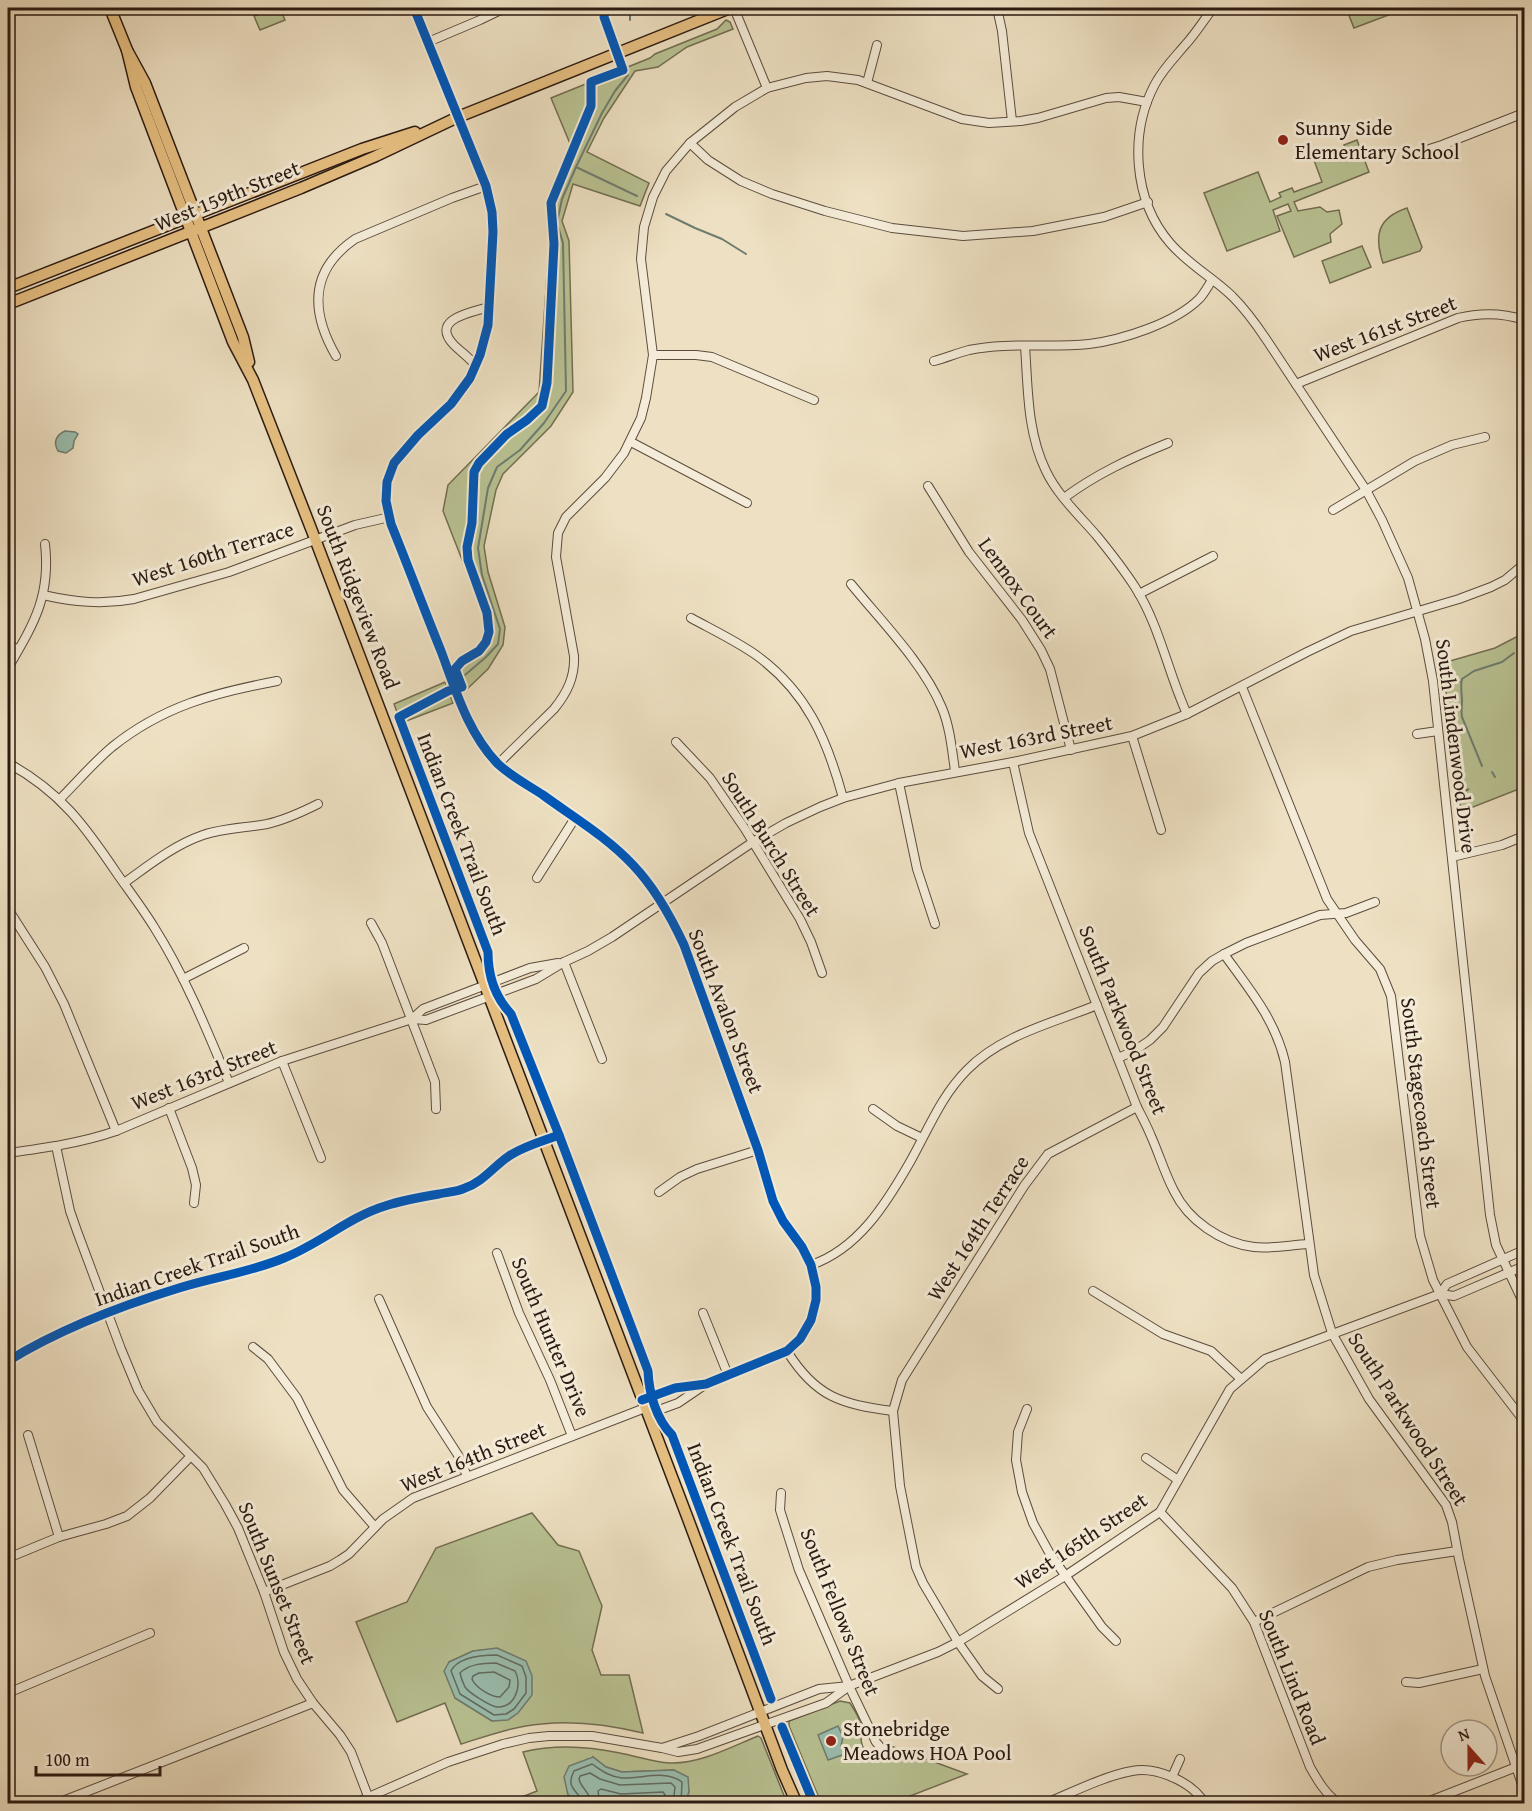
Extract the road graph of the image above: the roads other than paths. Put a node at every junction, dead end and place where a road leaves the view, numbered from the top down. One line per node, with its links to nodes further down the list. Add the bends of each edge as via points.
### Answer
1 (110, 8): 21 (main road, South Ridgeview Road, via 145,83)
2 (414, 8): 7 (street, South Avalon Street)
3 (505, 8): 7 (street)
4 (732, 8): 10 (street); 13 (main road, West 159th Street)
5 (997, 8): 14 (street)
6 (1213, 8): 11 (street, South Lindenwood Drive, via 1161,75)
7 (428, 42): 13 (street, South Avalon Street)
8 (877, 45): 9 (street)
9 (867, 83): 10 (street, via 827,76); 14 (street, via 962,119)
10 (767, 88): 16 (street, via 735,107)
11 (1147, 102): 14 (street, via 1106,98 1038,118); 20 (street, South Lindenwood Drive, via 1139,131 1138,159)
12 (1524, 113): 17 (street)
13 (458, 117): 19 (street, South Avalon Street); 21 (main road, West 159th Street, via 368,147); 22 (main road, West 159th Street, via 355,165)
14 (1012, 121)
15 (8, 124): 18 (street)
16 (690, 143): 20 (street, via 741,181 825,211 892,228 963,236 1033,231 1104,217); 29 (street, via 666,171 644,227 641,260)
17 (1423, 151)
18 (8, 162)
19 (486, 186): 26 (street, South Avalon Street, via 494,232); 30 (street, via 355,239 332,259 321,281 318,306)
20 (1148, 202): 23 (street, South Lindenwood Drive, via 1169,242)
21 (191, 216): 22 (main road, South Ridgeview Road); 24 (main road, West 159th Street)
22 (196, 230): 25 (main road, West 159th Street); 44 (main road, South Ridgeview Road, via 243,338 253,380)
23 (1212, 280): 28 (street, via 1199,299 1156,326 1089,344); 33 (street, South Lindenwood Drive, via 1253,320)
24 (8, 288)
25 (8, 304)
26 (489, 307): 32 (street, South Avalon Street, via 488,325); 32 (street, via 454,319 447,327 454,344)
27 (1524, 320): 33 (street, West 161st Street, via 1502,315 1458,318)
28 (1025, 346): 31 (street, via 970,350); 40 (street, via 1029,410 1036,443 1047,472)
29 (653, 355): 34 (street, via 712,357); 36 (street, via 646,398)
30 (336, 356)
31 (934, 361)
32 (475, 365): 43 (street, South Avalon Street, via 451,404 394,463 387,482)
33 (1296, 384): 39 (street, South Lindenwood Drive)
34 (814, 400)
35 (1485, 437): 39 (street, via 1436,452)
36 (631, 442): 41 (street); 66 (street, via 605,478 566,517 558,533 556,557 574,656 567,690 554,709)
37 (1168, 443): 40 (street, via 1122,462)
38 (928, 486): 63 (street, Lennox Court, via 969,552 1041,650 1050,669)
39 (1366, 490): 42 (street); 51 (street, South Lindenwood Drive, via 1394,545)
40 (1064, 498): 49 (street)
41 (747, 503)
42 (1333, 510)
43 (390, 517): 44 (street, West 160th Terrace); 66 (street, South Avalon Street, via 465,713)
44 (316, 540): 50 (street, West 160th Terrace, via 230,572 134,599 86,603); 90 (main road, South Ridgeview Road)
45 (45, 544): 50 (street)
46 (1213, 556): 49 (street)
47 (1524, 564): 51 (street, West 163rd Street, via 1491,587)
48 (852, 584): 67 (street, via 937,696)
49 (1139, 594): 58 (street)
50 (43, 595): 54 (street)
51 (1418, 610): 57 (street, West 163rd Street, via 1335,639); 59 (street, South Lindenwood Drive, via 1433,681)
52 (691, 618): 69 (street, via 755,655 794,691 819,728)
53 (8, 644): 54 (street)
54 (18, 650): 55 (street)
55 (8, 668)
56 (277, 681): 70 (street, via 218,693 152,720 112,747)
57 (1242, 687): 58 (street, West 163rd Street); 82 (street, South Stagecoach Street)
58 (1187, 714): 61 (street, West 163rd Street)
59 (1438, 731): 60 (street); 76 (street, South Lindenwood Drive)
60 (1417, 734)
61 (1132, 736): 63 (street, West 163rd Street); 73 (street)
62 (676, 742): 75 (street, South Burch Street, via 710,778)
63 (1071, 750): 64 (street, West 163rd Street)
64 (1013, 762): 67 (street, West 163rd Street); 92 (street, South Parkwood Street, via 1029,832)
65 (8, 763): 70 (street)
66 (498, 764): 72 (street, South Avalon Street)
67 (955, 771): 68 (street, West 163rd Street)
68 (899, 783): 69 (street, West 163rd Street); 84 (street, via 917,869)
69 (843, 798): 75 (street, West 163rd Street)
70 (60, 800): 78 (street, via 87,829)
71 (318, 804): 78 (street, via 284,819 215,832 187,842)
72 (575, 818): 77 (street); 80 (street, South Avalon Street, via 634,866)
73 (1161, 830)
74 (1524, 836): 76 (street)
75 (753, 842): 80 (street, West 163rd Street); 88 (street, South Burch Street, via 800,920)
76 (1452, 857): 113 (street, South Lindenwood Drive, via 1490,1215)
77 (537, 878)
78 (124, 883): 89 (street)
79 (1375, 902): 82 (street)
80 (661, 903): 87 (street, West 163rd Street, via 612,937); 105 (street, South Avalon Street, via 684,945)
81 (8, 909): 102 (street, via 64,1004)
82 (1336, 914): 86 (street, via 1320,915); 118 (street, South Stagecoach Street, via 1380,969 1391,996 1420,1236)
83 (370, 923): 93 (street, via 382,943)
84 (935, 924)
85 (244, 948): 89 (street)
86 (1224, 954): 94 (street, via 1199,973 1150,1040); 110 (street, via 1265,1011 1282,1046)
87 (564, 962): 90 (street, West 163rd Street, via 530,968); 91 (street, West 163rd Street, via 536,979); 95 (street)
88 (822, 973)
89 (183, 979): 97 (street)
90 (484, 986): 91 (main road, South Ridgeview Road); 93 (street, West 163rd Street, via 423,1009)
91 (488, 997): 93 (street, West 163rd Street, via 426,1020); 128 (main road, South Ridgeview Road)
92 (1097, 1005): 94 (street, South Parkwood Street); 103 (street, via 998,1045 967,1070 947,1093)
93 (412, 1020): 96 (street, West 163rd Street); 100 (street, via 435,1082)
94 (1118, 1058): 98 (street, South Parkwood Street)
95 (602, 1059)
96 (282, 1061): 97 (street, West 163rd Street); 107 (street)
97 (229, 1083): 99 (street, West 163rd Street)
98 (1137, 1107): 110 (street, South Parkwood Street, via 1174,1191 1199,1223 1229,1240 1252,1247); 130 (street, West 164th Terrace, via 1048,1154 902,1380)
99 (169, 1108): 102 (street, West 163rd Street); 109 (street, via 192,1168 196,1185)
100 (436, 1109)
101 (873, 1109): 103 (street)
102 (116, 1131): 104 (street, West 163rd Street)
103 (922, 1138): 114 (street, via 888,1197 855,1239 846,1248)
104 (56, 1146): 106 (street, West 163rd Street); 134 (street, South Sunset Street, via 70,1211 132,1376 157,1422)
105 (758, 1150): 108 (street, via 697,1169); 114 (street, South Avalon Street, via 773,1201)
106 (8, 1153)
107 (321, 1158)
108 (659, 1192)
109 (194, 1203)
110 (1309, 1244): 122 (street, South Parkwood Street)
111 (1524, 1250): 113 (street, West 165th Street)
112 (497, 1253): 133 (street, South Hunter Drive)
113 (1503, 1259): 116 (street, South Lindenwood Drive); 118 (street, West 165th Street, via 1447,1284)
114 (811, 1265): 124 (street, West 164th Street, via 816,1287 814,1310 800,1339)
115 (1524, 1266): 116 (street, West 165th Street)
116 (1509, 1273): 118 (street, West 165th Street, via 1454,1296); 120 (street, South Lindenwood Drive)
117 (1094, 1291): 126 (street, via 1163,1334 1211,1351)
118 (1440, 1294): 122 (street, West 165th Street); 131 (street, South Stagecoach Street, via 1467,1347)
119 (379, 1299): 136 (street, via 427,1407)
120 (1524, 1304)
121 (703, 1313): 125 (street)
122 (1332, 1333): 126 (street, West 165th Street, via 1265,1359); 142 (street, South Parkwood Street, via 1369,1399 1446,1505)
123 (253, 1347): 140 (street, via 268,1359 297,1398 343,1490)
124 (787, 1351): 125 (street, West 164th Street); 130 (street, via 797,1367 832,1397 848,1404)
125 (728, 1375): 127 (street, West 164th Street)
126 (1241, 1379): 137 (street, West 165th Street, via 1230,1389)
127 (706, 1384): 128 (street, West 164th Street, via 678,1402); 128 (street, West 164th Street, via 675,1388)
128 (645, 1407): 133 (street, West 164th Street); 156 (main road, South Ridgeview Road)
129 (1027, 1409): 144 (street, via 1018,1432 1016,1460 1022,1492 1033,1523)
130 (893, 1411): 149 (street, via 900,1486 916,1567)
131 (1524, 1421)
132 (28, 1435): 141 (street)
133 (572, 1436): 136 (street, West 164th Street)
134 (190, 1457): 141 (street, via 150,1498 126,1516); 145 (street, South Sunset Street, via 202,1468 225,1504)
135 (1146, 1458): 137 (street)
136 (467, 1476): 140 (street, West 164th Street, via 412,1498)
137 (1178, 1480): 139 (street, West 165th Street)
138 (781, 1493): 152 (street, South Fellows Street, via 780,1510 800,1570)
139 (1160, 1512): 144 (street, West 165th Street); 146 (street, South Lind Road, via 1232,1588)
140 (375, 1527): 145 (street, West 164th Street, via 335,1563)
141 (58, 1537): 143 (street)
142 (1457, 1551): 146 (street, via 1368,1567); 150 (street, South Parkwood Street)
143 (8, 1558)
144 (1065, 1576): 148 (street, via 1101,1628); 149 (street, West 165th Street)
145 (264, 1592): 155 (street, South Sunset Street, via 284,1652)
146 (1254, 1622): 170 (street, South Lind Road, via 1310,1767 1319,1783)
147 (150, 1633): 154 (street)
148 (1116, 1641)
149 (958, 1642): 152 (street, West 165th Street); 153 (street, via 982,1676)
150 (1483, 1669): 151 (street, via 1419,1683); 161 (street, South Parkwood Street)
151 (1406, 1682)
152 (849, 1686): 156 (street, West 165th Street, via 819,1689); 157 (street, West 165th Street, via 826,1703); 159 (street, South Fellows Street, via 876,1742)
153 (998, 1689)
154 (8, 1693)
155 (313, 1703): 164 (street, South Sunset Street, via 351,1752); 165 (street)
156 (760, 1711): 157 (main road, South Ridgeview Road); 158 (street, West 165th Street)
157 (765, 1724): 158 (street, West 165th Street, via 697,1749 678,1752); 167 (main road, South Ridgeview Road)
158 (662, 1748): 164 (street, West 165th Street, via 592,1736 529,1738 448,1762)
159 (886, 1754)
160 (1180, 1759): 162 (street)
161 (1520, 1766): 163 (street, South Parkwood Street); 171 (street)
162 (1172, 1777): 168 (street, via 1133,1770); 169 (street, via 1194,1790)
163 (1524, 1790)
164 (370, 1800): 166 (street, West 165th Street)
165 (55, 1803)
166 (353, 1803)
167 (797, 1803)
168 (1044, 1803)
169 (1205, 1803)
170 (1340, 1803)
171 (1422, 1803)

